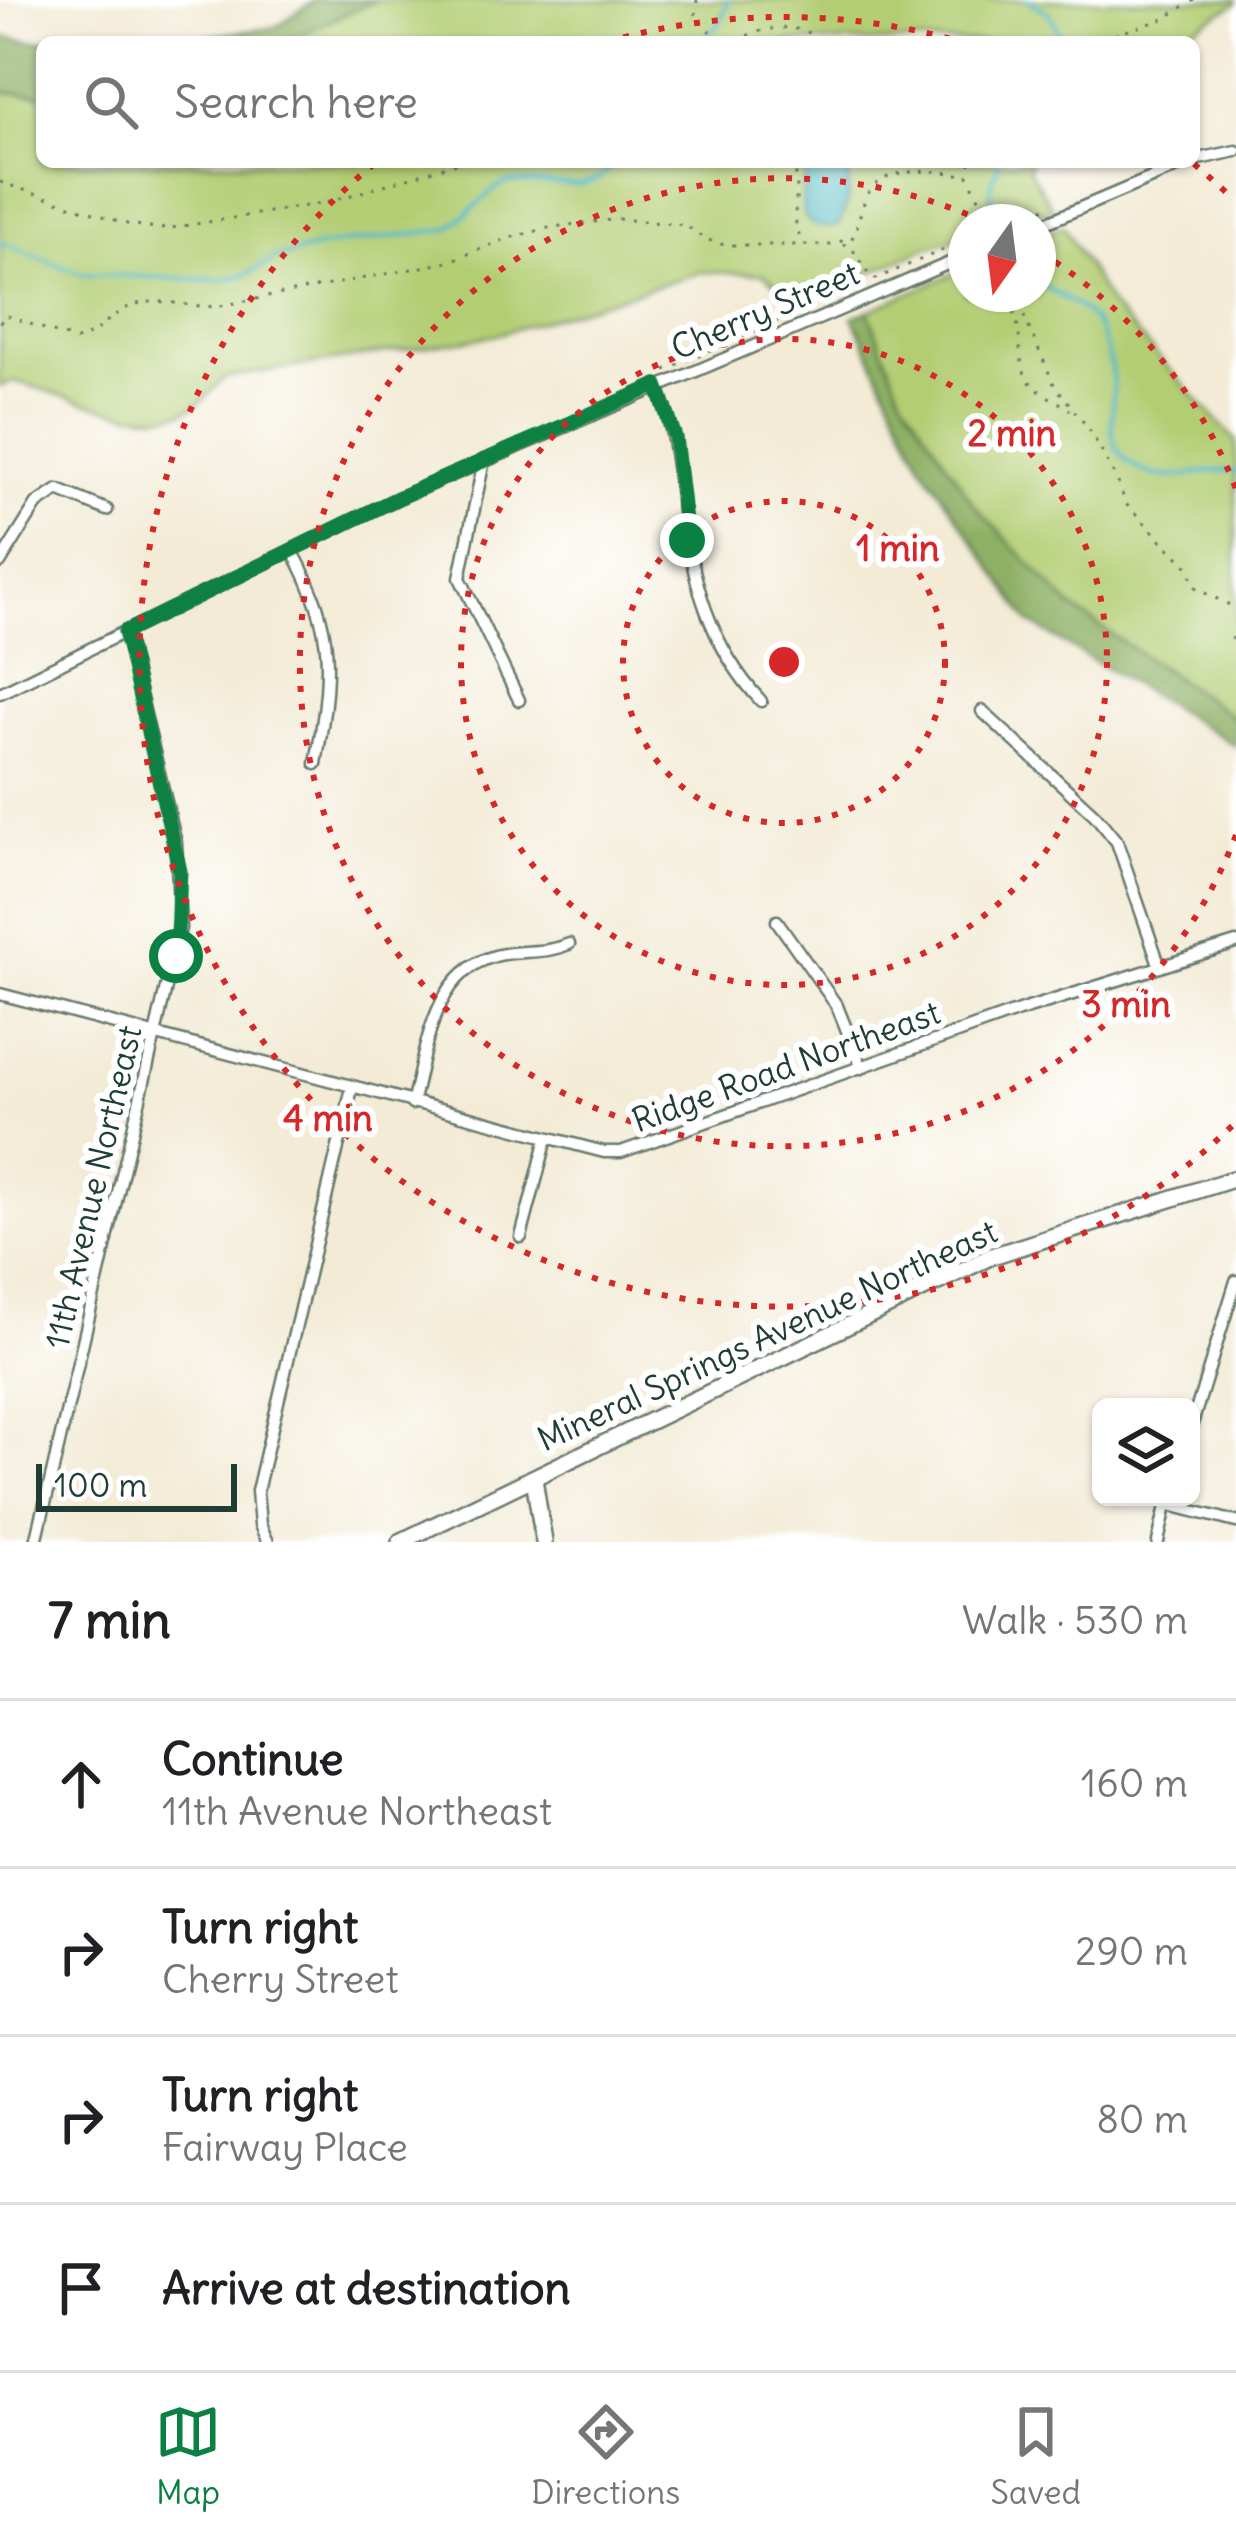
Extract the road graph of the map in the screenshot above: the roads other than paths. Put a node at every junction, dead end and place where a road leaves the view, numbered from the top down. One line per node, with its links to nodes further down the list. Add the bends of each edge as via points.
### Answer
1 (1236, 151): 2 (street)
2 (1200, 159)
3 (1175, 168): 4 (street)
4 (1056, 218)
5 (948, 263): 6 (street, Cherry Street)
6 (657, 385): 7 (street, Cherry Street); 14 (street, via 675,437 687,540 707,614 721,650)
7 (484, 460): 9 (street, Cherry Street); 13 (street, via 460,578)
8 (107, 511): 10 (street, via 58,490 37,504)
9 (292, 550): 11 (street, Cherry Street); 16 (street, via 327,637)
10 (0, 563)
11 (125, 632): 12 (street, Cherry Street); 22 (street, 11th Avenue Northeast, via 180,871 180,928)
12 (0, 693)
13 (519, 700)
14 (761, 701)
15 (982, 711): 20 (street, via 1117,842)
16 (316, 764)
17 (777, 920): 23 (street, via 837,1006)
18 (1236, 943): 20 (street, Ridge Road Northeast)
19 (569, 944): 25 (street, via 500,954 455,980 438,1008)
20 (1160, 967): 23 (street, Ridge Road Northeast)
21 (0, 994): 22 (street, Ridge Road Northeast)
22 (156, 1036): 24 (street, Ridge Road Northeast); 37 (street, 11th Avenue Northeast)
23 (862, 1068): 26 (street, Ridge Road Northeast, via 637,1149 604,1152)
24 (352, 1088): 25 (street, Ridge Road Northeast); 38 (street, via 257,1491)
25 (412, 1104): 26 (street, Ridge Road Northeast)
26 (547, 1138): 28 (street)
27 (1236, 1178): 33 (main road, Mineral Springs Avenue Northeast, via 992,1256)
28 (521, 1238)
29 (1236, 1281): 30 (street)
30 (1222, 1330): 31 (street); 32 (street)
31 (1236, 1333)
32 (1200, 1398)
33 (534, 1479): 39 (main road, Mineral Springs Avenue Northeast); 40 (main road)
34 (1166, 1506): 41 (street)
35 (1183, 1506): 36 (street)
36 (1236, 1522)
37 (36, 1542)
38 (268, 1542)
39 (400, 1542)
40 (544, 1542)
41 (1158, 1542)

